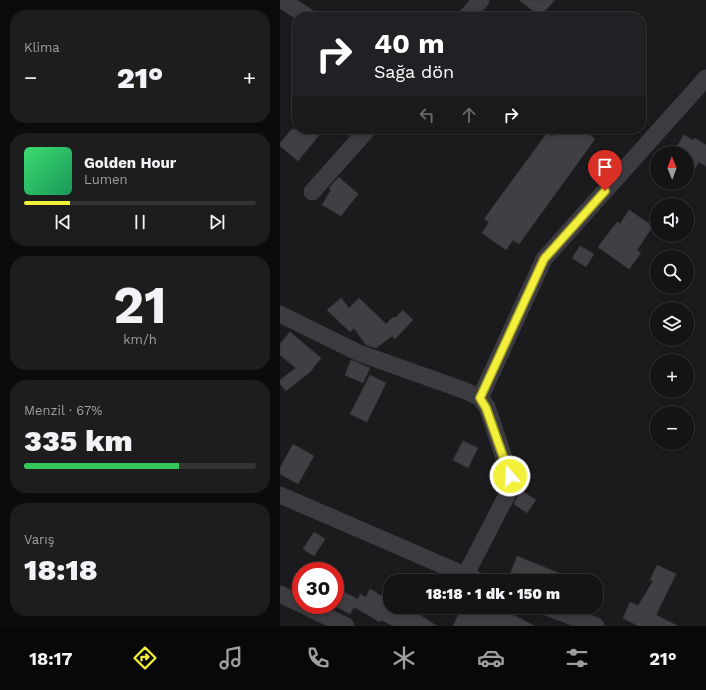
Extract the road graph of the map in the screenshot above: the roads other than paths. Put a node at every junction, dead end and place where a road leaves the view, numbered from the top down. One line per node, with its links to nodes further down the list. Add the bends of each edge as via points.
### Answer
1 (282, 0): 3 (street)
2 (481, 0): 4 (street)
3 (300, 12)
4 (470, 12)
5 (706, 78): 9 (street, via 544,259)
6 (364, 134): 7 (street)
7 (312, 192)
8 (280, 314): 9 (street, via 358,353)
9 (480, 398): 12 (street, via 486,408 510,476 509,491)
10 (280, 495): 11 (street)
11 (463, 574)
12 (474, 574)
13 (280, 594): 14 (street)
14 (292, 599)
15 (322, 614): 17 (street)
16 (564, 614): 18 (street)
17 (346, 626)
18 (596, 626)

